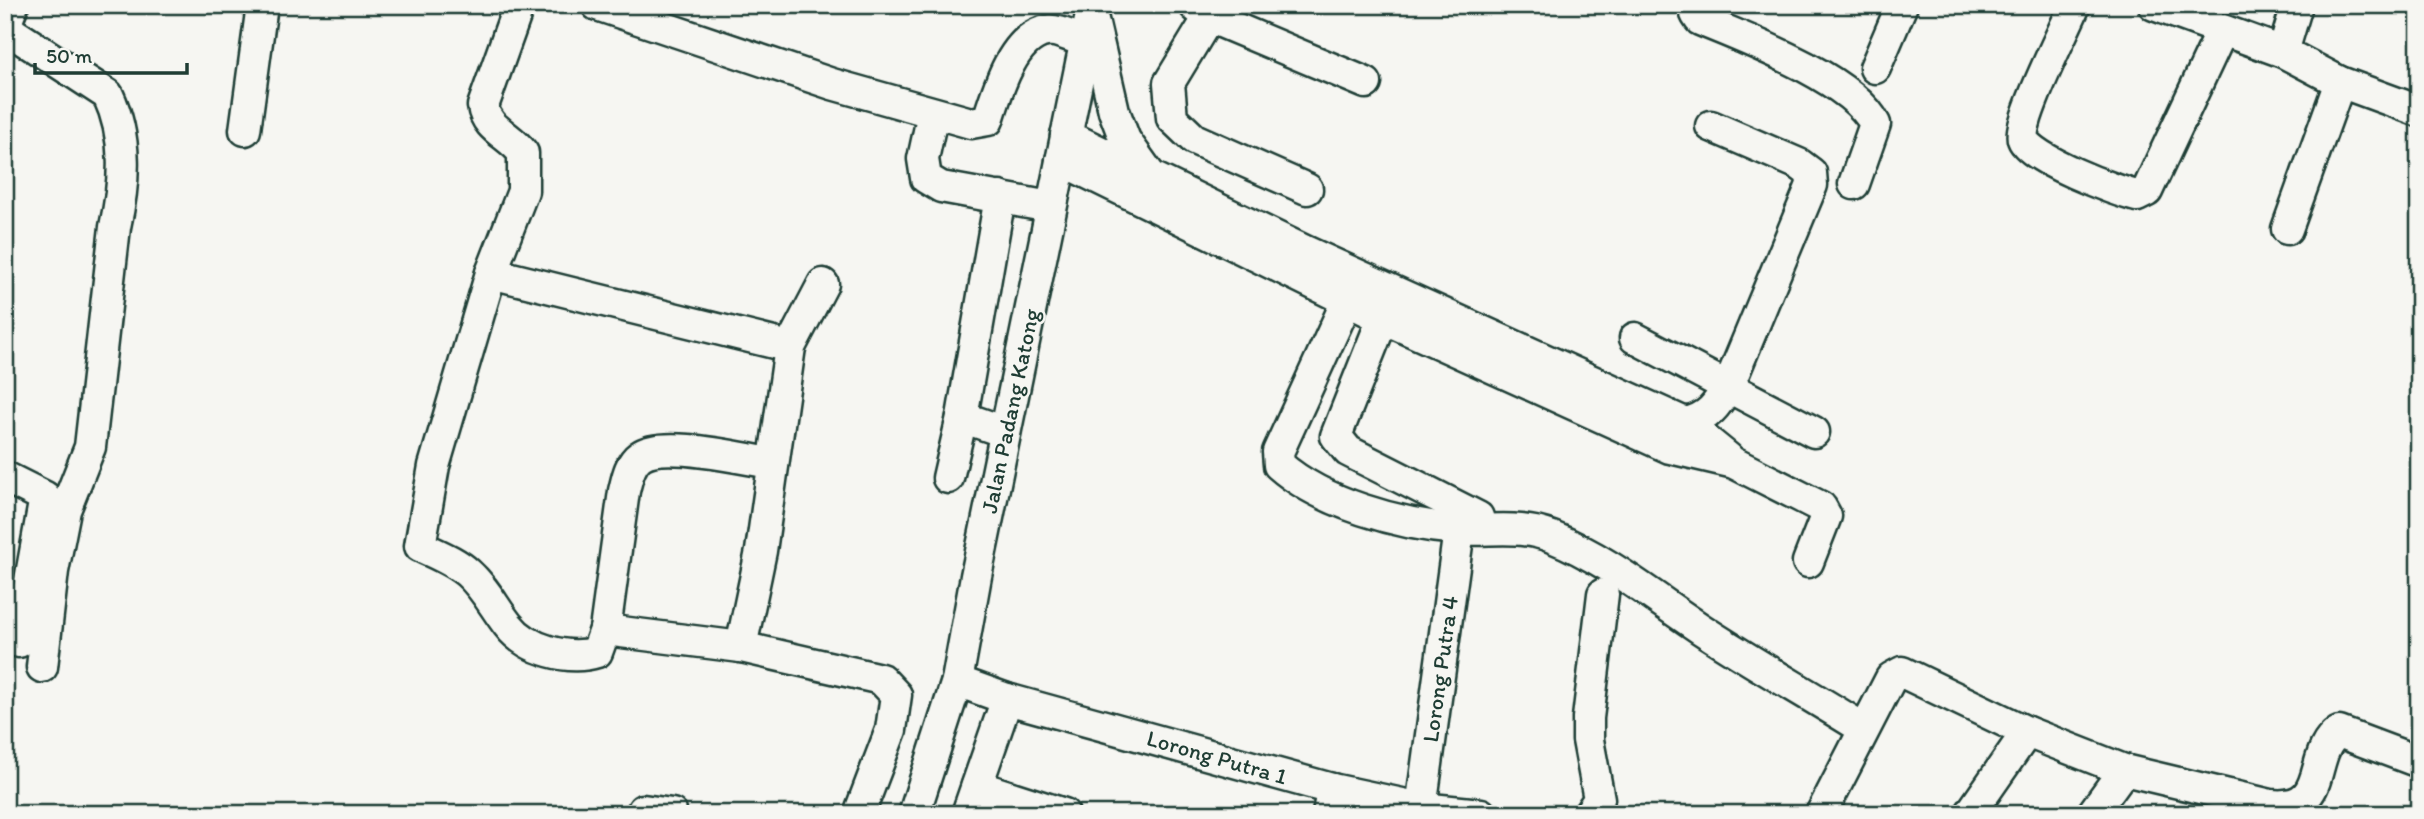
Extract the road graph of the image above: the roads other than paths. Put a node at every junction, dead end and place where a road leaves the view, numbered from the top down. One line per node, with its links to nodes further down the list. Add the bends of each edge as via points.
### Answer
1 (13, 5): 48 (street, via 6,23 13,33 108,95 116,111 124,154 90,447 65,510 42,667)
2 (262, 5): 21 (street)
3 (519, 5): 30 (street, via 483,106 488,122 517,144 525,163 523,191)
4 (597, 5): 19 (street)
5 (1698, 5): 24 (street, via 1700,20 1804,67 1868,109 1875,124)
6 (1902, 5): 15 (street)
7 (2075, 5): 12 (street, via 2028,111 2022,137 2042,157 2137,195 2147,191)
8 (2154, 5): 12 (street)
9 (2297, 5): 14 (street)
10 (1093, 9): 13 (street, Jalan Padang Katong); 23 (street, via 1114,111 1125,140)
11 (1201, 11): 17 (street); 25 (street, via 1169,83 1172,118 1194,139)
12 (2222, 31): 14 (street)
13 (1084, 41): 19 (street, via 1049,30 1028,37 988,120 971,123); 22 (street, Jalan Padang Katong)
14 (2283, 52): 16 (street)
15 (1875, 68)
16 (2340, 82): 18 (street); 28 (street)
17 (1366, 83)
18 (2419, 111)
19 (933, 113): 26 (street, via 923,159 926,178 941,187)
20 (1711, 126): 36 (street, via 1799,164 1811,173 1812,185)
21 (245, 130)
22 (1063, 148): 23 (street); 27 (street, Jalan Padang Katong); 29 (street)
23 (1153, 178): 29 (street)
24 (1854, 184)
25 (1307, 189)
26 (1000, 197): 27 (street); 37 (street)
27 (1050, 207): 38 (street, Jalan Padang Katong)
28 (2287, 229)
29 (1302, 265): 32 (street); 40 (street)
30 (491, 273): 35 (street); 47 (street, via 434,466 420,546 466,571 509,627 542,648 580,657 597,652)
31 (823, 284): 35 (street)
32 (1347, 301): 33 (street); 44 (street, via 1278,452 1279,465 1360,508 1397,519)
33 (1383, 318): 40 (street); 44 (street, via 1336,436 1348,451 1478,516)
34 (1635, 338): 36 (street)
35 (790, 347): 41 (street)
36 (1729, 385): 39 (street); 40 (street, via 1716,407)
37 (962, 417): 38 (street); 43 (street)
38 (1005, 432): 50 (street, Jalan Padang Katong)
39 (1814, 432)
40 (1678, 435): 45 (street, via 1825,511)
41 (771, 463): 47 (street, via 665,449 640,455 624,491); 49 (street, via 761,551)
42 (5, 477): 48 (street, via 45,497)
43 (948, 478)
44 (1470, 529): 52 (street, via 1515,528 1549,536 1583,552); 59 (street, Lorong Putra 4)
45 (1808, 562)
46 (1603, 594): 65 (street, via 1588,718 1599,799)
47 (605, 630): 49 (street)
48 (12, 639)
49 (741, 647): 60 (street, via 853,671 889,685 895,695 891,730)
50 (957, 681): 51 (street, Lorong Putra 1); 61 (street, Jalan Padang Katong)
51 (1007, 699): 56 (street); 58 (street, Lorong Putra 1)
52 (1864, 729): 53 (street, via 1891,678 1902,671); 66 (street)
53 (2027, 732): 55 (street); 67 (street)
54 (2419, 762): 57 (street, via 2339,732 2330,737)
55 (2123, 770): 57 (street, via 2271,805); 68 (street)
56 (977, 786): 62 (street); 63 (street)
57 (2315, 797)
58 (1330, 802): 59 (street, Lorong Putra 1)
59 (1421, 808): 64 (street, Lorong Putra 1)
60 (859, 814)
61 (914, 814)
62 (967, 814)
63 (1064, 814)
64 (1481, 814)
65 (1589, 814)
66 (1821, 814)
67 (1970, 814)
68 (2092, 814)

